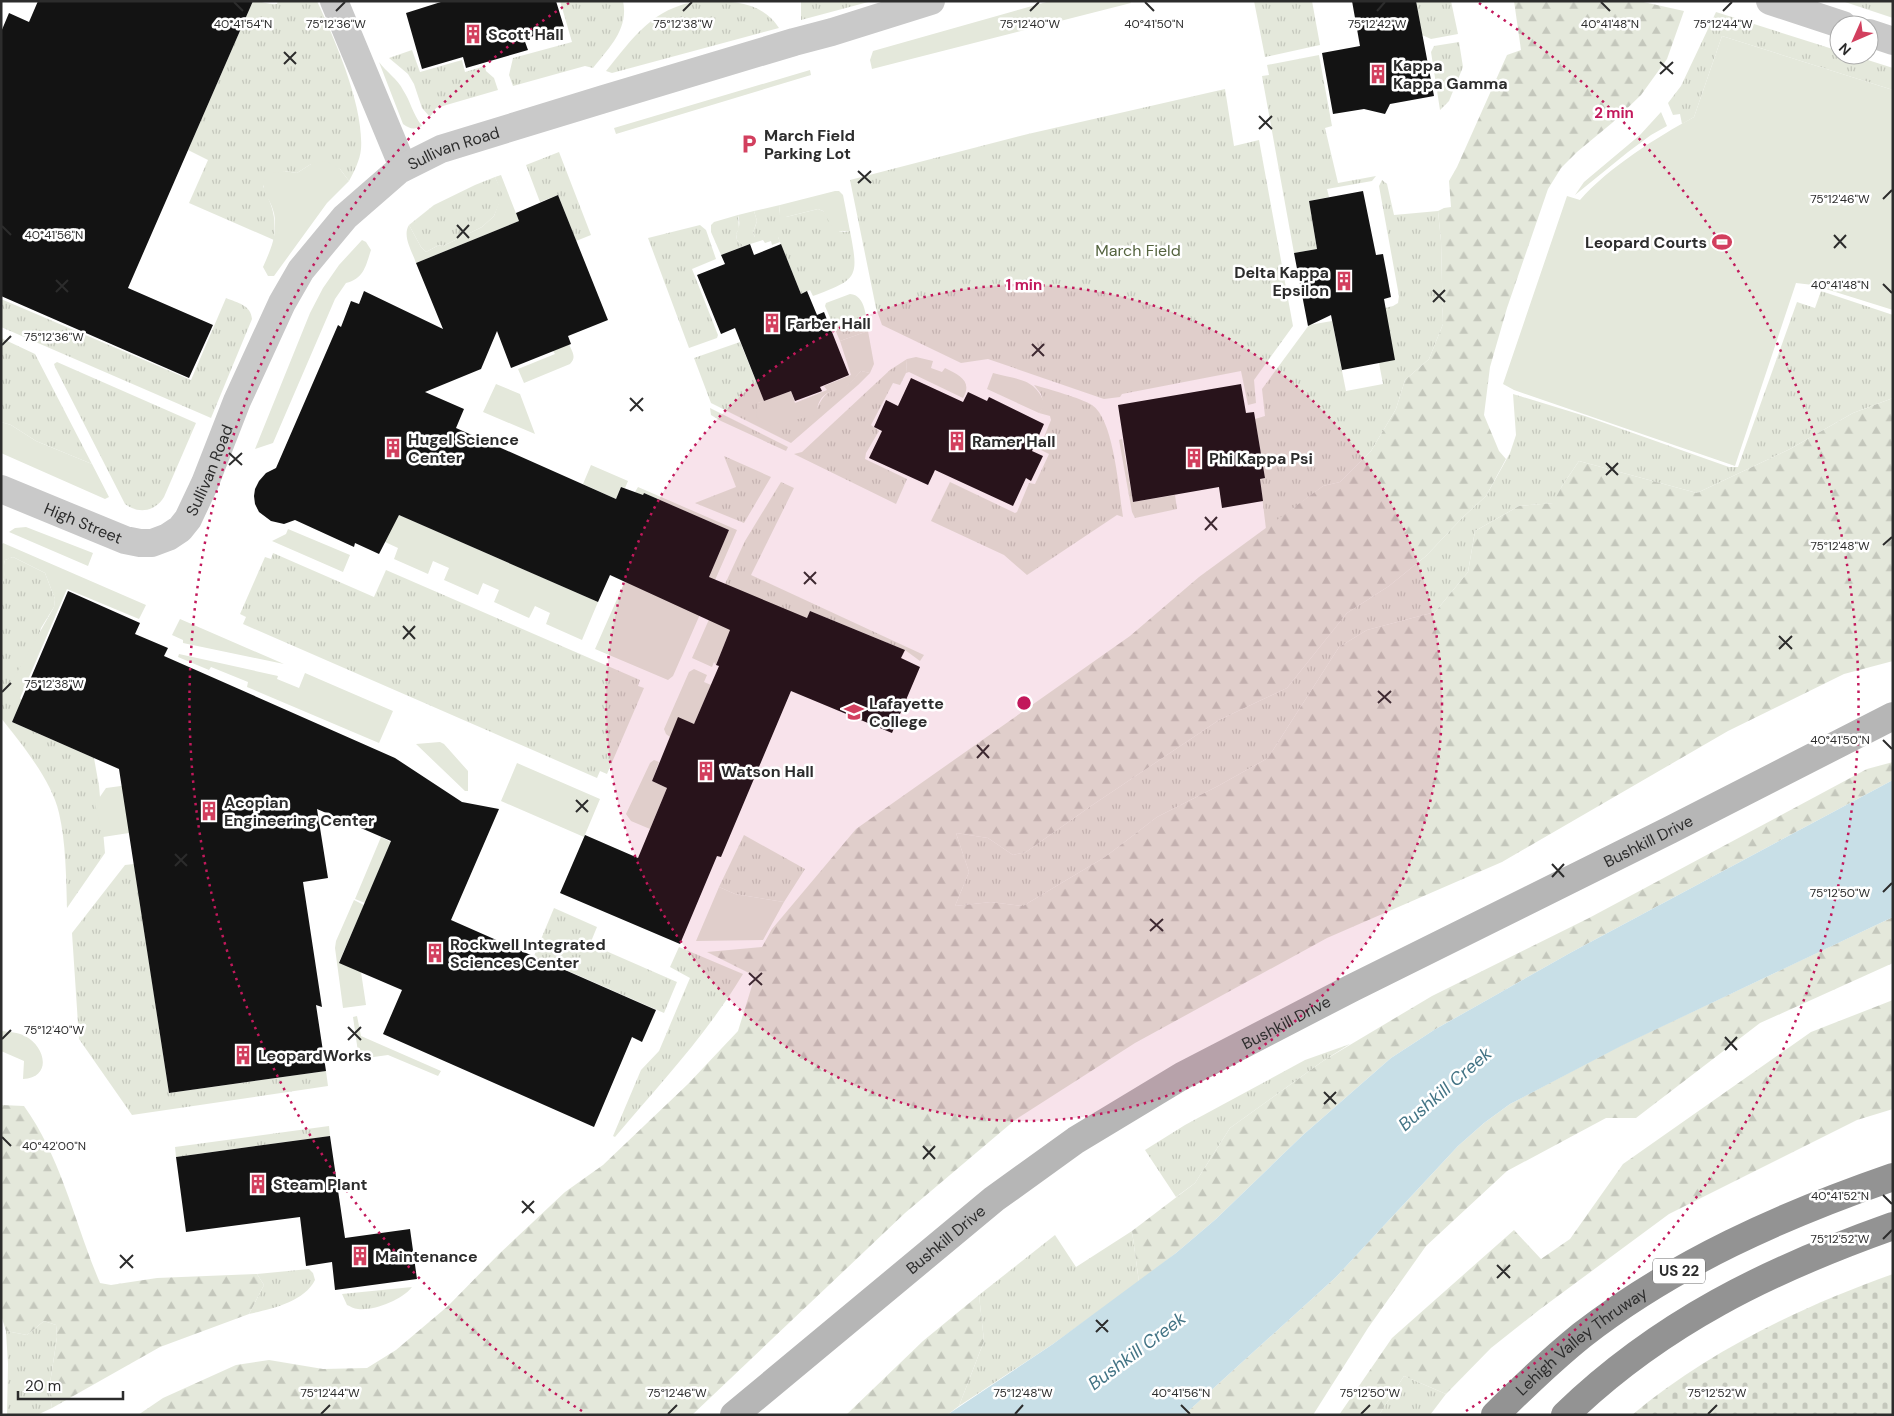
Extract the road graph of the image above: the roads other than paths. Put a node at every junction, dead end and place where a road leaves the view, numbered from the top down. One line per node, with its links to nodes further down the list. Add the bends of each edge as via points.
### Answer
1 (334, 1): 7 (street)
2 (931, 1): 7 (street, Sullivan Road, via 441,149)
3 (1770, 1): 4 (street)
4 (1829, 20)
5 (1879, 36): 6 (street)
6 (1893, 41)
7 (404, 167): 9 (street, Sullivan Road, via 349,212 300,270 238,400 193,509 180,529)
8 (1, 489): 9 (street, High Street, via 125,540 140,543)
9 (168, 537)
10 (1893, 716): 13 (street, Bushkill Drive, via 1182,1076 1076,1140 994,1199)
11 (1893, 1177): 14 (highway, Lehigh Valley Thruway / US 22, via 1791,1216 1686,1266 1583,1335 1536,1374)
12 (1893, 1226): 15 (highway, US 22, via 1731,1294 1630,1358)
13 (734, 1415)
14 (1495, 1415)
15 (1565, 1415)

